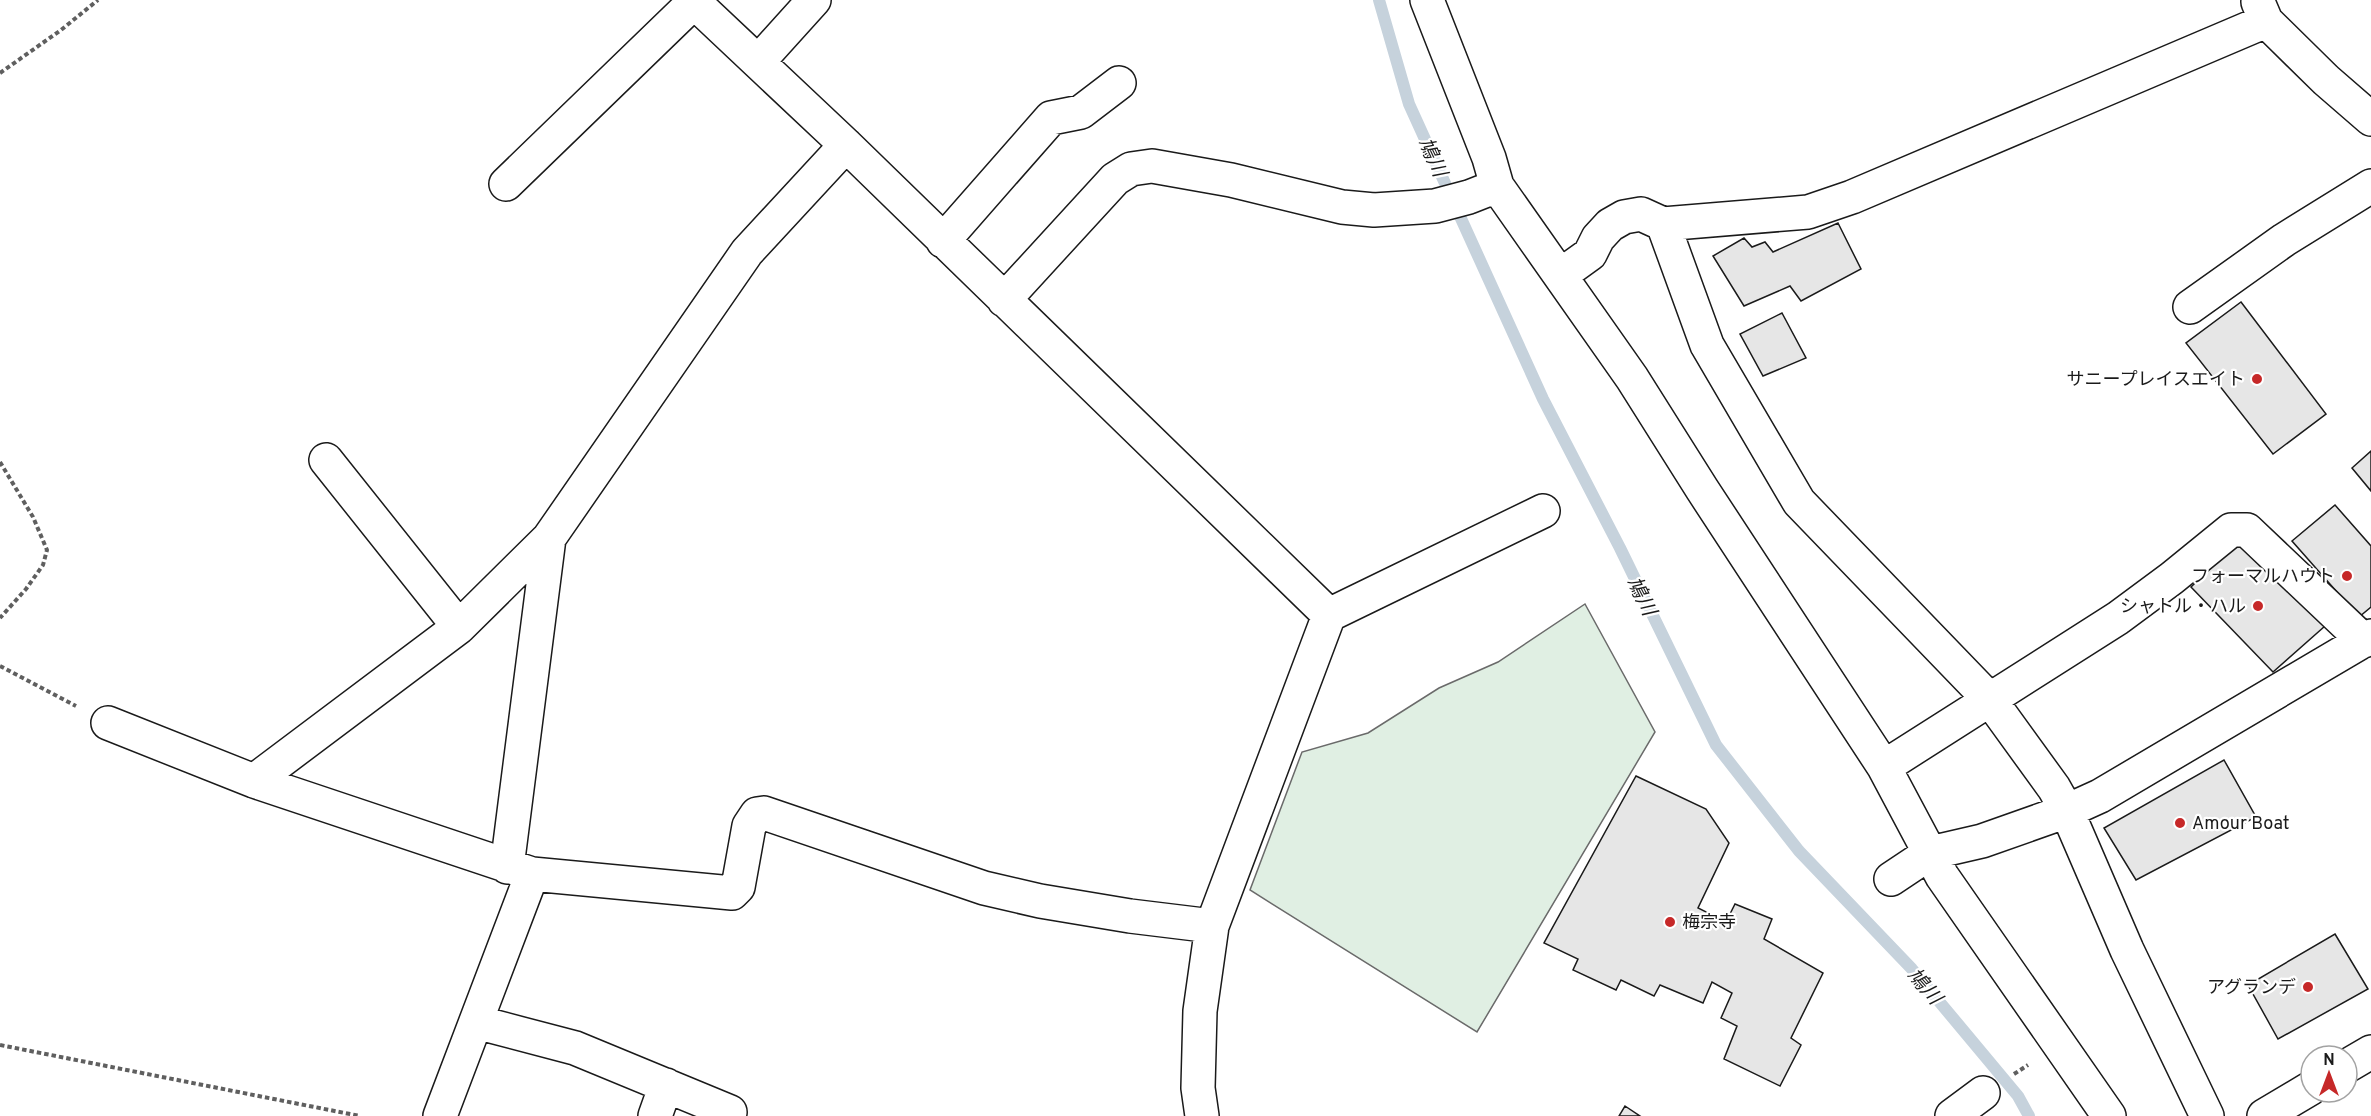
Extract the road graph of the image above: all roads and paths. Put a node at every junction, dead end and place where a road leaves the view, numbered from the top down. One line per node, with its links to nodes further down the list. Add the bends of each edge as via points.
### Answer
1 (98, 0): 7 (path)
2 (814, 0): 6 (street)
3 (1426, 0): 13 (street, via 1485,148)
4 (693, 1): 6 (street); 11 (street)
5 (2262, 11): 9 (street, via 2326,80); 14 (street, via 1852,197 1808,212)
6 (758, 62): 10 (street)
7 (0, 72)
8 (1119, 83): 15 (street, via 1081,112 1052,118)
9 (2371, 119)
10 (846, 145): 15 (street); 22 (street, via 747,252)
11 (506, 184)
12 (2371, 186): 18 (street, via 2284,240)
13 (1483, 191): 16 (street); 17 (street, via 1435,206 1374,210 1342,207 1152,166 1131,169 1115,179)
14 (1663, 224): 16 (street, via 1641,214 1624,217 1598,238 1590,254); 28 (street, via 1707,345 1799,502)
15 (943, 241): 17 (street)
16 (1561, 275): 30 (street)
17 (1004, 300): 23 (street)
18 (2190, 307)
19 (326, 460): 25 (street)
20 (0, 462): 24 (path, via 33,517 47,550 43,565)
21 (1543, 511): 23 (street)
22 (549, 538): 25 (street); 34 (street)
23 (1329, 615): 36 (street)
24 (0, 618)
25 (459, 627): 31 (street)
26 (2368, 638): 28 (street, via 2247,530 2238,528 2118,618); 32 (street, via 2100,796)
27 (0, 666): 29 (path)
28 (1990, 701): 30 (street); 32 (street)
29 (108, 723): 31 (street)
30 (1884, 767): 33 (street)
31 (254, 781): 34 (street)
32 (2067, 811): 33 (street, via 1982,841); 49 (street)
33 (1930, 853): 35 (street); 48 (street, via 1942,876)
34 (519, 871): 36 (street, via 732,893 738,887 749,826 757,814 764,813 984,888 1062,905); 37 (street)
35 (1891, 879)
36 (1212, 926): 46 (street, via 1200,1011 1198,1088)
37 (476, 1022): 39 (street, via 575,1048); 44 (street)
38 (0, 1045): 43 (path)
39 (666, 1085): 42 (street); 45 (street)
40 (1983, 1093): 47 (street)
41 (2299, 1095): 50 (street)
42 (730, 1112)
43 (360, 1116)
44 (440, 1116)
45 (655, 1116)
46 (1202, 1116)
47 (1952, 1116)
48 (2109, 1116)
49 (2206, 1116)
50 (2264, 1116)

